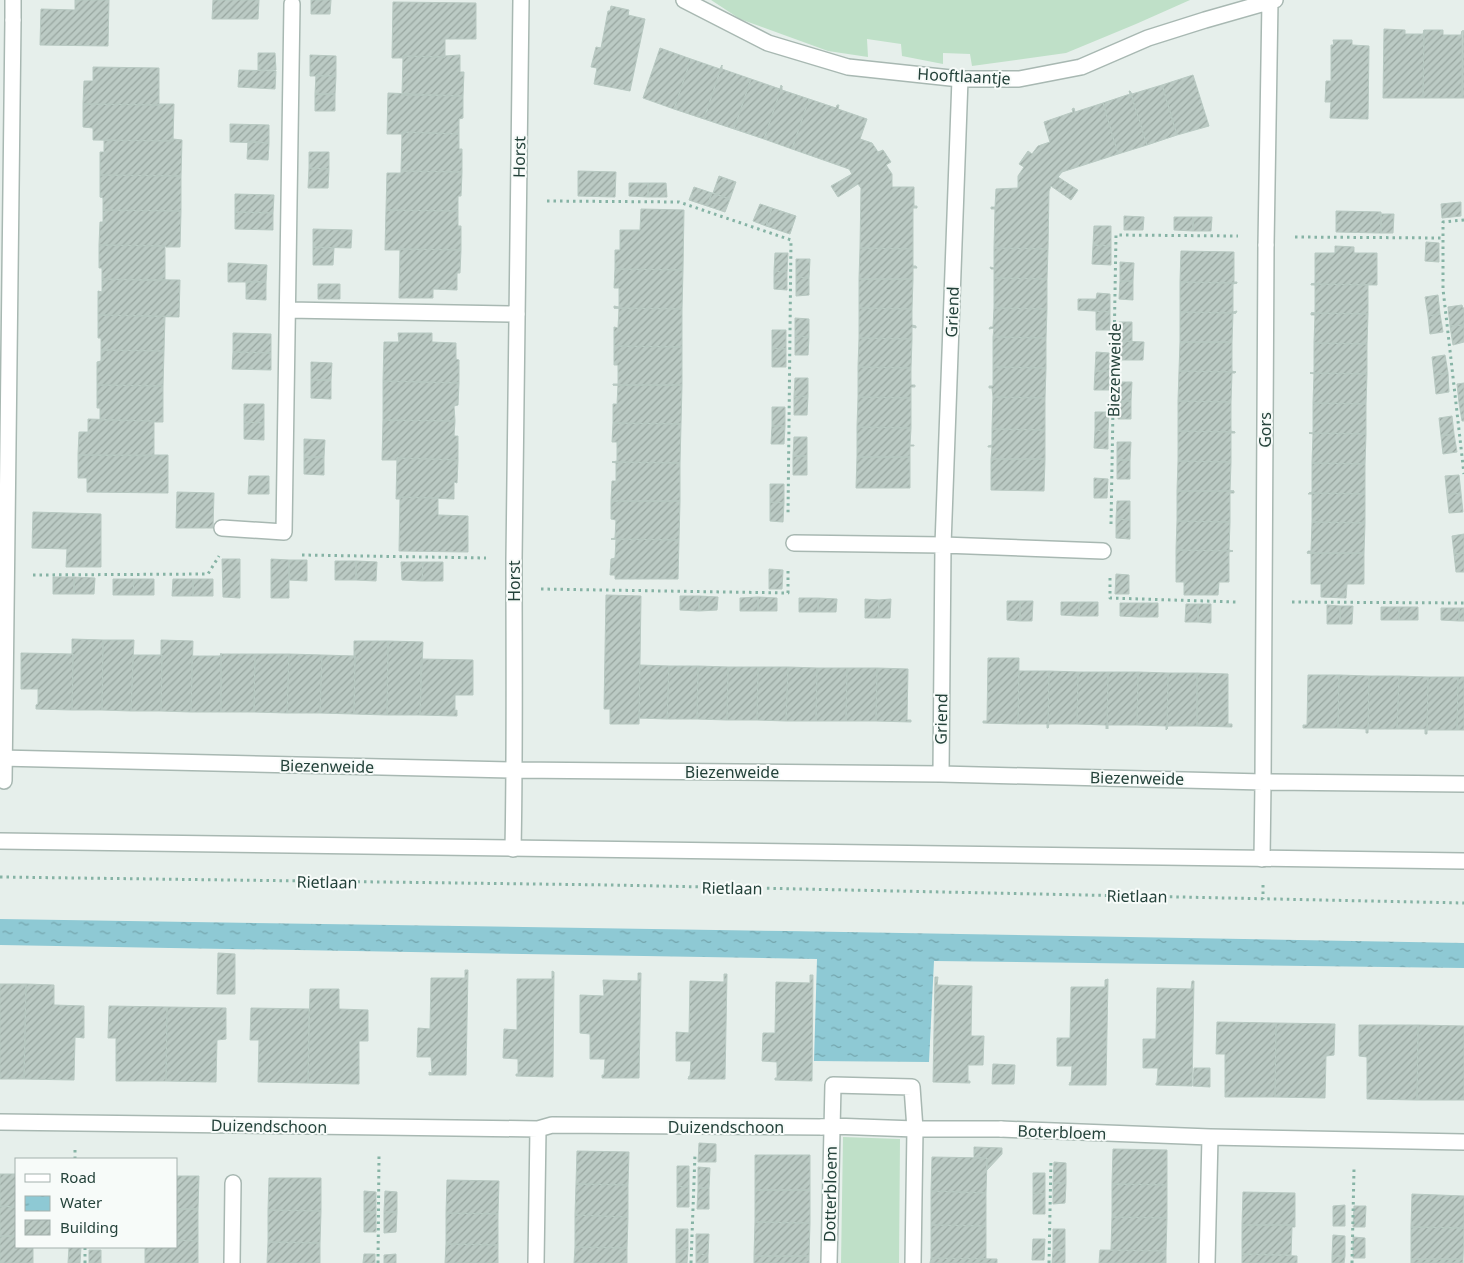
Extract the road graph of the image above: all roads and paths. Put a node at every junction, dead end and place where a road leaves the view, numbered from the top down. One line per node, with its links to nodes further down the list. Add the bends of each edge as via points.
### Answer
1 (13, 0): 25 (street)
2 (521, 0): 7 (street, Horst)
3 (684, 0): 6 (street, Hooftlaantje, via 768,43 848,67)
4 (1273, 1): 6 (street, Hooftlaantje, via 1148,38 1081,67 1019,79); 10 (street, Gors)
5 (292, 4): 11 (street)
6 (960, 79): 18 (street, Griend)
7 (519, 201): 12 (street, Horst); 14 (path, via 679,202 791,240)
8 (1464, 220): 9 (path, via 1443,222)
9 (1443, 238): 10 (path, Biezenweide); 13 (path, via 1442,289)
10 (1266, 241): 16 (path, Biezenweide, via 1116,235); 27 (street, Gors)
11 (288, 310): 12 (street); 15 (street, via 284,532)
12 (517, 314): 22 (street, Horst)
13 (1464, 474)
14 (788, 523)
15 (222, 528)
16 (1111, 531)
17 (794, 543): 18 (street)
18 (944, 545): 19 (street); 31 (street, Griend)
19 (1103, 551)
20 (221, 553): 25 (path, via 208,574)
21 (294, 555): 22 (path)
22 (514, 558): 26 (street, Horst)
23 (788, 568): 26 (path, via 788,593)
24 (1110, 570): 27 (path, via 1110,598)
25 (6, 575): 29 (street)
26 (514, 588): 30 (street, Horst)
27 (1264, 602): 28 (path); 33 (street, Gors)
28 (1464, 603)
29 (2, 758): 30 (street, Biezenweide); 32 (street)
30 (514, 770): 31 (street, Biezenweide); 36 (street, Horst)
31 (941, 774): 33 (street, Biezenweide)
32 (4, 781)
33 (1263, 782): 34 (street, Biezenweide); 37 (street, Gors)
34 (1464, 784)
35 (0, 841): 36 (street)
36 (513, 849): 37 (street)
37 (1262, 859): 38 (street)
38 (1464, 861)
39 (0, 877): 40 (path, Rietlaan, via 620,885)
40 (1464, 903)
41 (0, 1122): 44 (street, Duizendschoon)
42 (696, 1126): 43 (street, Duizendschoon); 46 (street, Duizendschoon, via 552,1125); 57 (path)
43 (826, 1127): 45 (street, Duizendschoon); 45 (street, Dotterbloem, via 833,1085 912,1087); 58 (street, Dotterbloem)
44 (380, 1128): 46 (street, Duizendschoon); 55 (path)
45 (915, 1128): 47 (street, Boterbloem); 59 (street)
46 (538, 1129): 56 (street)
47 (1052, 1131): 48 (street, Boterbloem); 60 (path)
48 (1210, 1137): 49 (street, Boterbloem); 61 (street)
49 (1355, 1140): 50 (street, Boterbloem); 62 (path)
50 (1464, 1142)
51 (233, 1183): 54 (street)
52 (85, 1248): 53 (path)
53 (85, 1263)
54 (232, 1263)
55 (378, 1263)
56 (536, 1263)
57 (691, 1263)
58 (829, 1263)
59 (913, 1263)
60 (1049, 1263)
61 (1207, 1263)
62 (1352, 1263)

